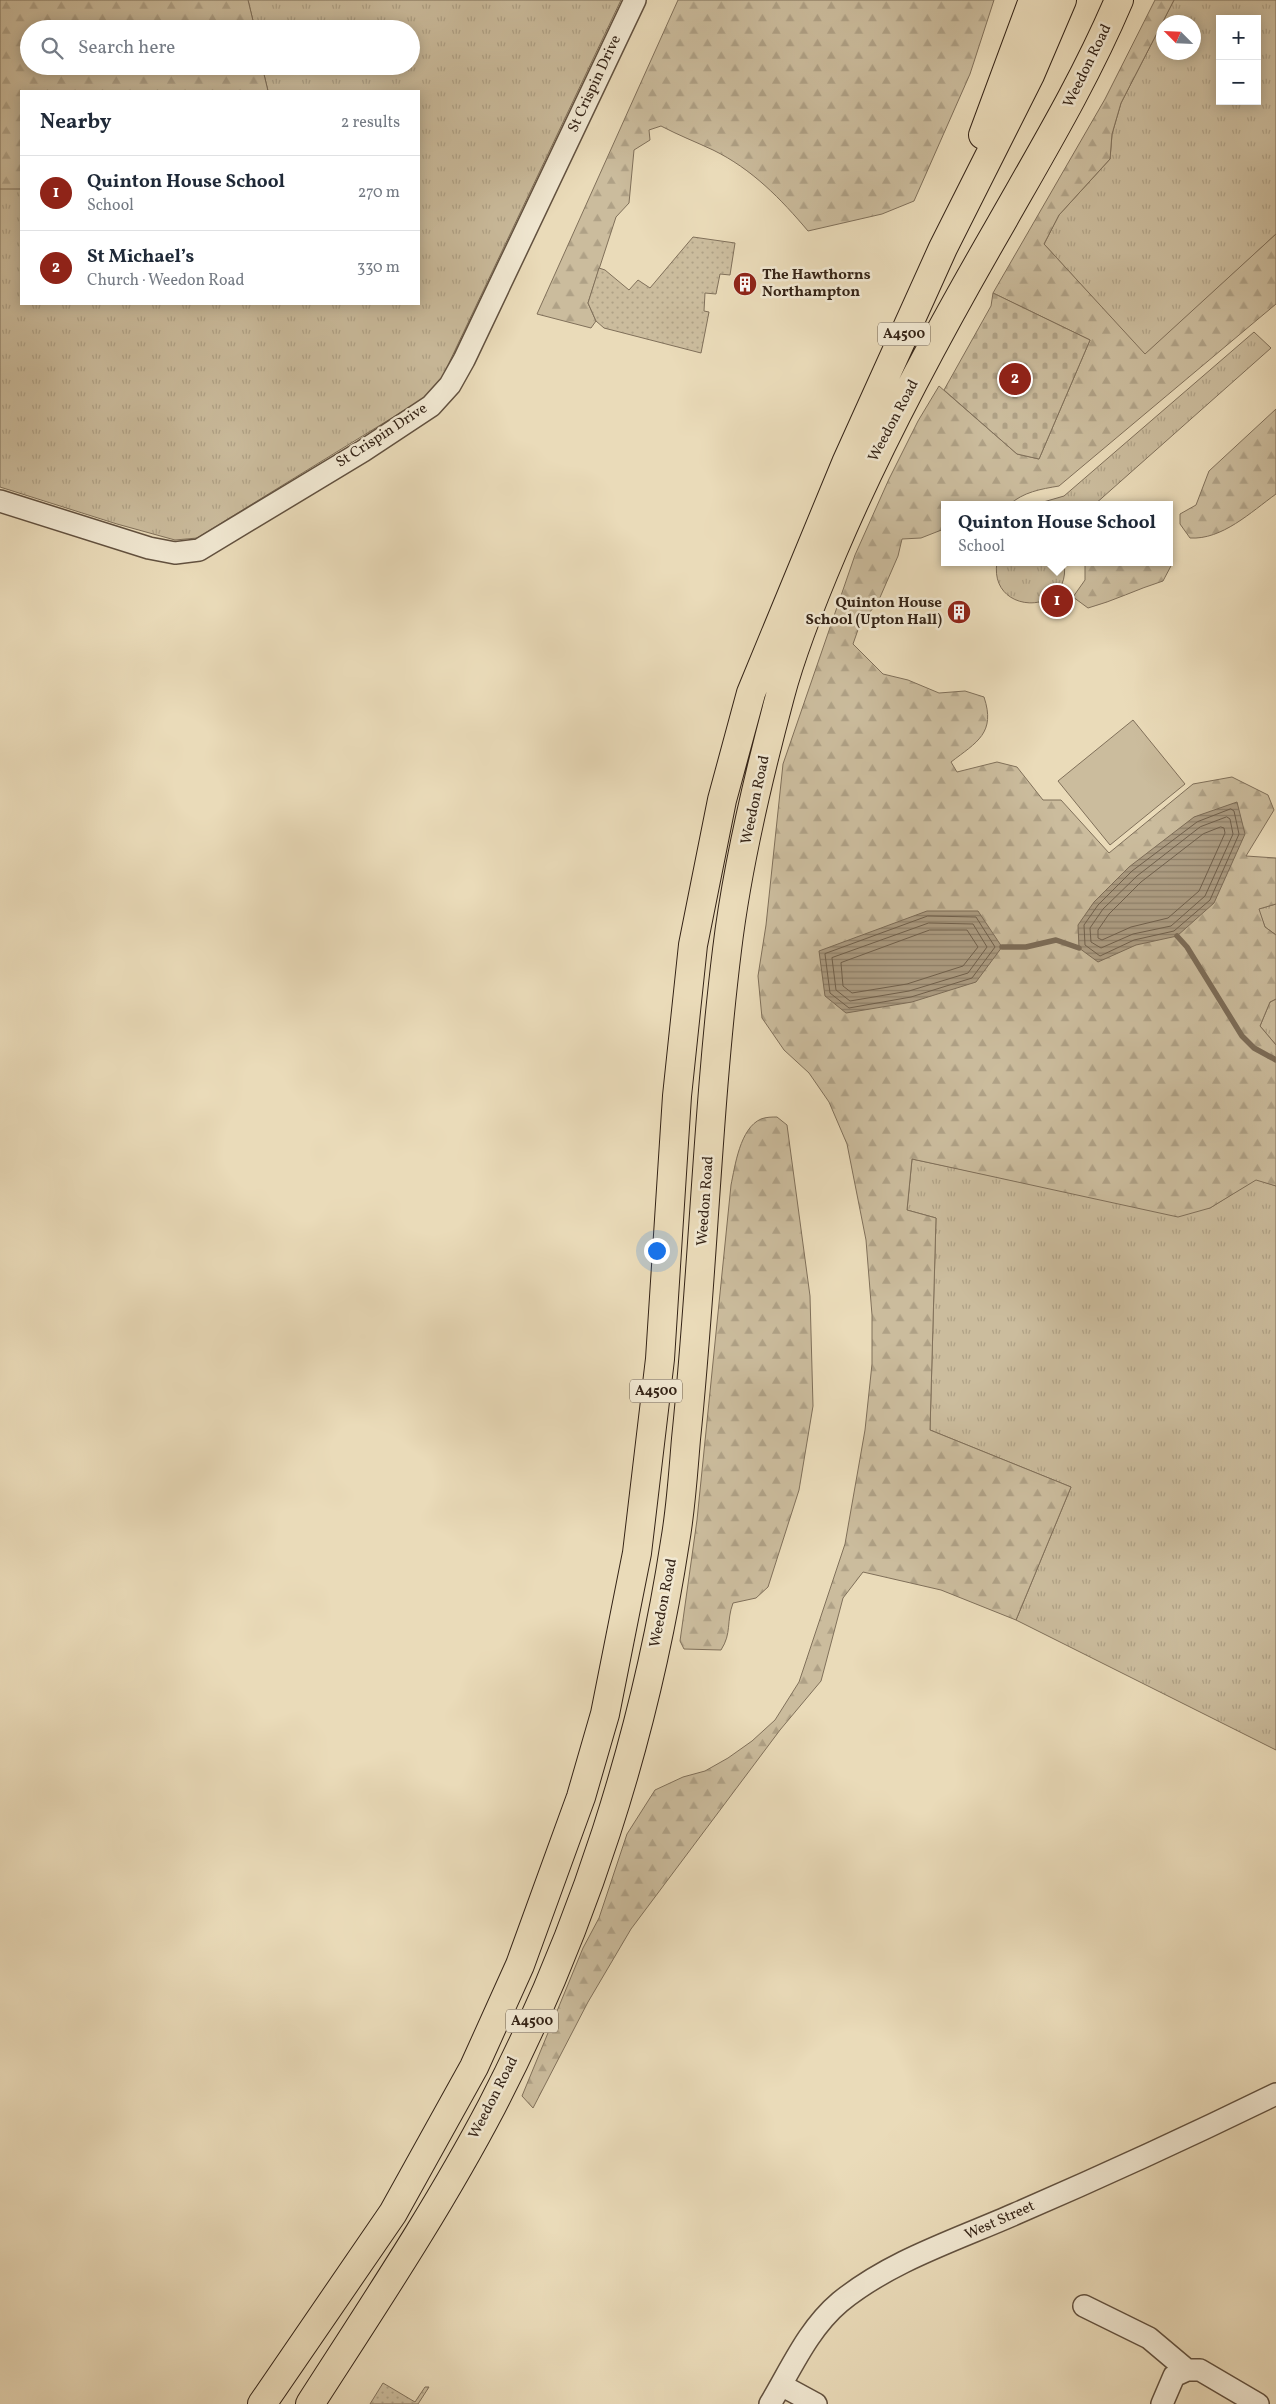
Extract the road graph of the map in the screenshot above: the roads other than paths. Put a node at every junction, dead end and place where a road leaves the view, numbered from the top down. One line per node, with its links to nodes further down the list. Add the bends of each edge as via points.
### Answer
1 (635, 0): 8 (street, St Crispin Drive, via 464,360 450,385 431,406 199,550 175,553 149,548)
2 (1033, 0): 7 (highway, via 981,140)
3 (1046, 0): 6 (highway, Weedon Road)
4 (1062, 0): 6 (highway, Weedon Road / A4500)
5 (1119, 0): 14 (highway, Weedon Road / A4500, via 1092,63 1060,123 938,335 866,472 818,586 782,686 756,790 728,941 717,1046 694,1368 676,1539 644,1700 624,1777 552,1976 492,2105 428,2218)
6 (1025, 86): 7 (highway, Weedon Road / A4500)
7 (964, 206): 13 (highway, Weedon Road / A4500, via 850,454 793,589 751,693 722,800 693,945 677,1096 660,1359 637,1553 604,1714 581,1797 520,1965 474,2067 394,2213)
8 (0, 501)
9 (1276, 2094): 12 (street, West Street, via 1138,2161 880,2274 840,2303 818,2325)
10 (1084, 2306): 11 (street, via 1149,2338)
11 (1187, 2370): 17 (street, via 1174,2376); 18 (street, via 1200,2370)
12 (781, 2384): 15 (street, West Street); 16 (street)
13 (262, 2404)
14 (310, 2404)
15 (770, 2404)
16 (816, 2404)
17 (1162, 2404)
18 (1258, 2404)

